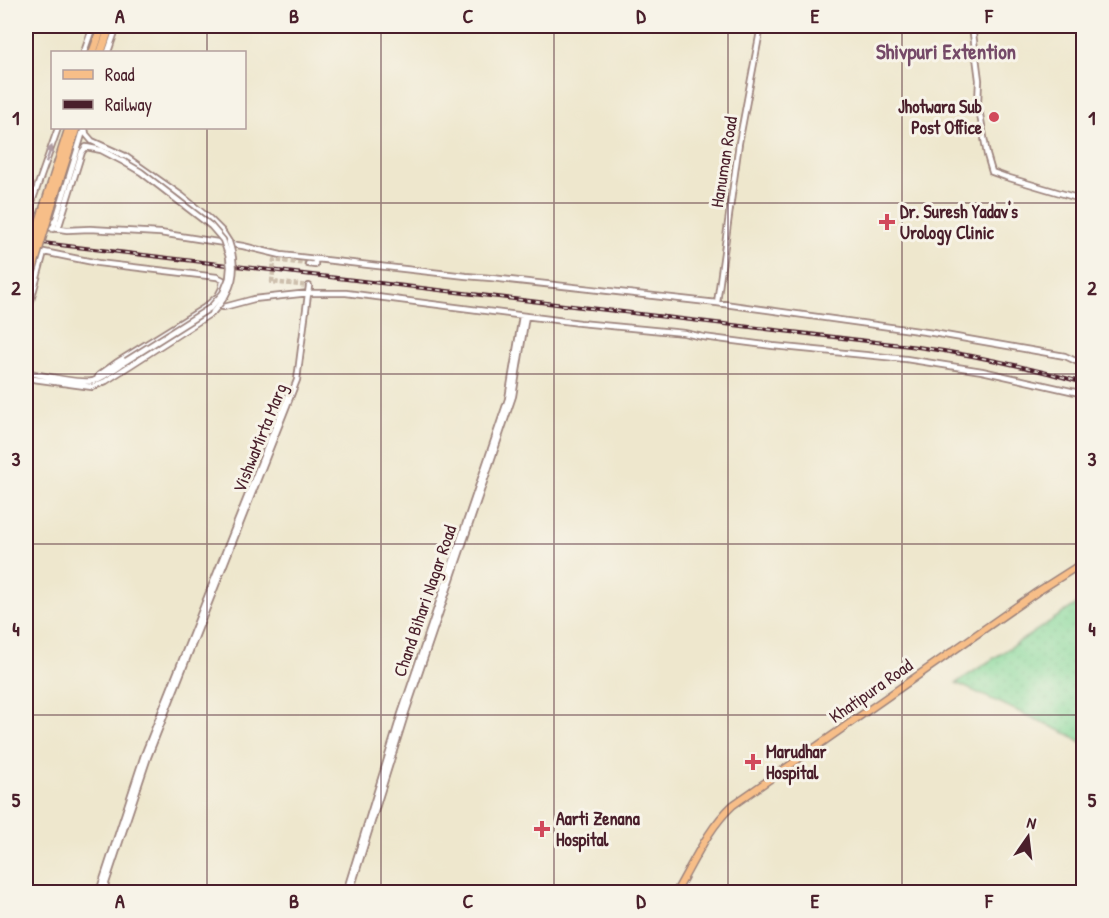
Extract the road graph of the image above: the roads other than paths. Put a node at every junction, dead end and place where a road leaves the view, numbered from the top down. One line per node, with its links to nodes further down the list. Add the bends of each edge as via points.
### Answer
1 (93, 26): 7 (street)
2 (102, 26): 8 (highway)
3 (110, 26): 9 (highway)
4 (117, 26): 10 (street)
5 (760, 26): 33 (street, Hanuman Road)
6 (972, 26): 17 (street, via 978,103 992,172)
7 (84, 51)
8 (93, 51)
9 (101, 51)
10 (108, 51)
11 (58, 129): 19 (street, one-way to 11)
12 (69, 129): 18 (highway)
13 (76, 129): 18 (highway)
14 (84, 129): 16 (street, via 92,141)
15 (84, 129): 21 (street)
16 (125, 159): 21 (street, via 86,147); 37 (street, bridge, via 211,226 230,257 229,278 210,308)
17 (1083, 200)
18 (48, 205): 28 (highway, bridge); 31 (highway, bridge)
19 (30, 208): 20 (street); 21 (street, via 35,216)
20 (26, 219)
21 (58, 222): 23 (street)
22 (26, 224): 23 (street)
23 (58, 229): 26 (street, via 160,233)
24 (26, 251): 25 (street)
25 (44, 252): 29 (street); 34 (street, via 217,277 223,280 222,288)
26 (315, 259): 27 (street, via 315,265); 33 (street)
27 (308, 264)
28 (26, 265): 29 (street, via 36,266)
29 (39, 273): 36 (street)
30 (309, 286): 32 (street, VishwaMirta Marg)
31 (26, 292)
32 (309, 292): 34 (street, via 224,307); 35 (street, via 346,292); 44 (street, VishwaMirta Marg, via 297,376 144,755)
33 (717, 303): 38 (street, via 970,339 1065,356)
34 (208, 305): 41 (street)
35 (524, 316): 42 (street, via 906,359); 45 (street, Chand Bihari Nagar Road, via 508,399)
36 (26, 320)
37 (127, 364): 40 (street, via 93,387); 41 (street)
38 (1083, 365)
39 (26, 372): 41 (street, via 63,379)
40 (26, 378)
41 (97, 379)
42 (1083, 394)
43 (1083, 562): 46 (main road, Khatipura Road, via 733,805 722,815)
44 (101, 892)
45 (348, 892)
46 (676, 892)

